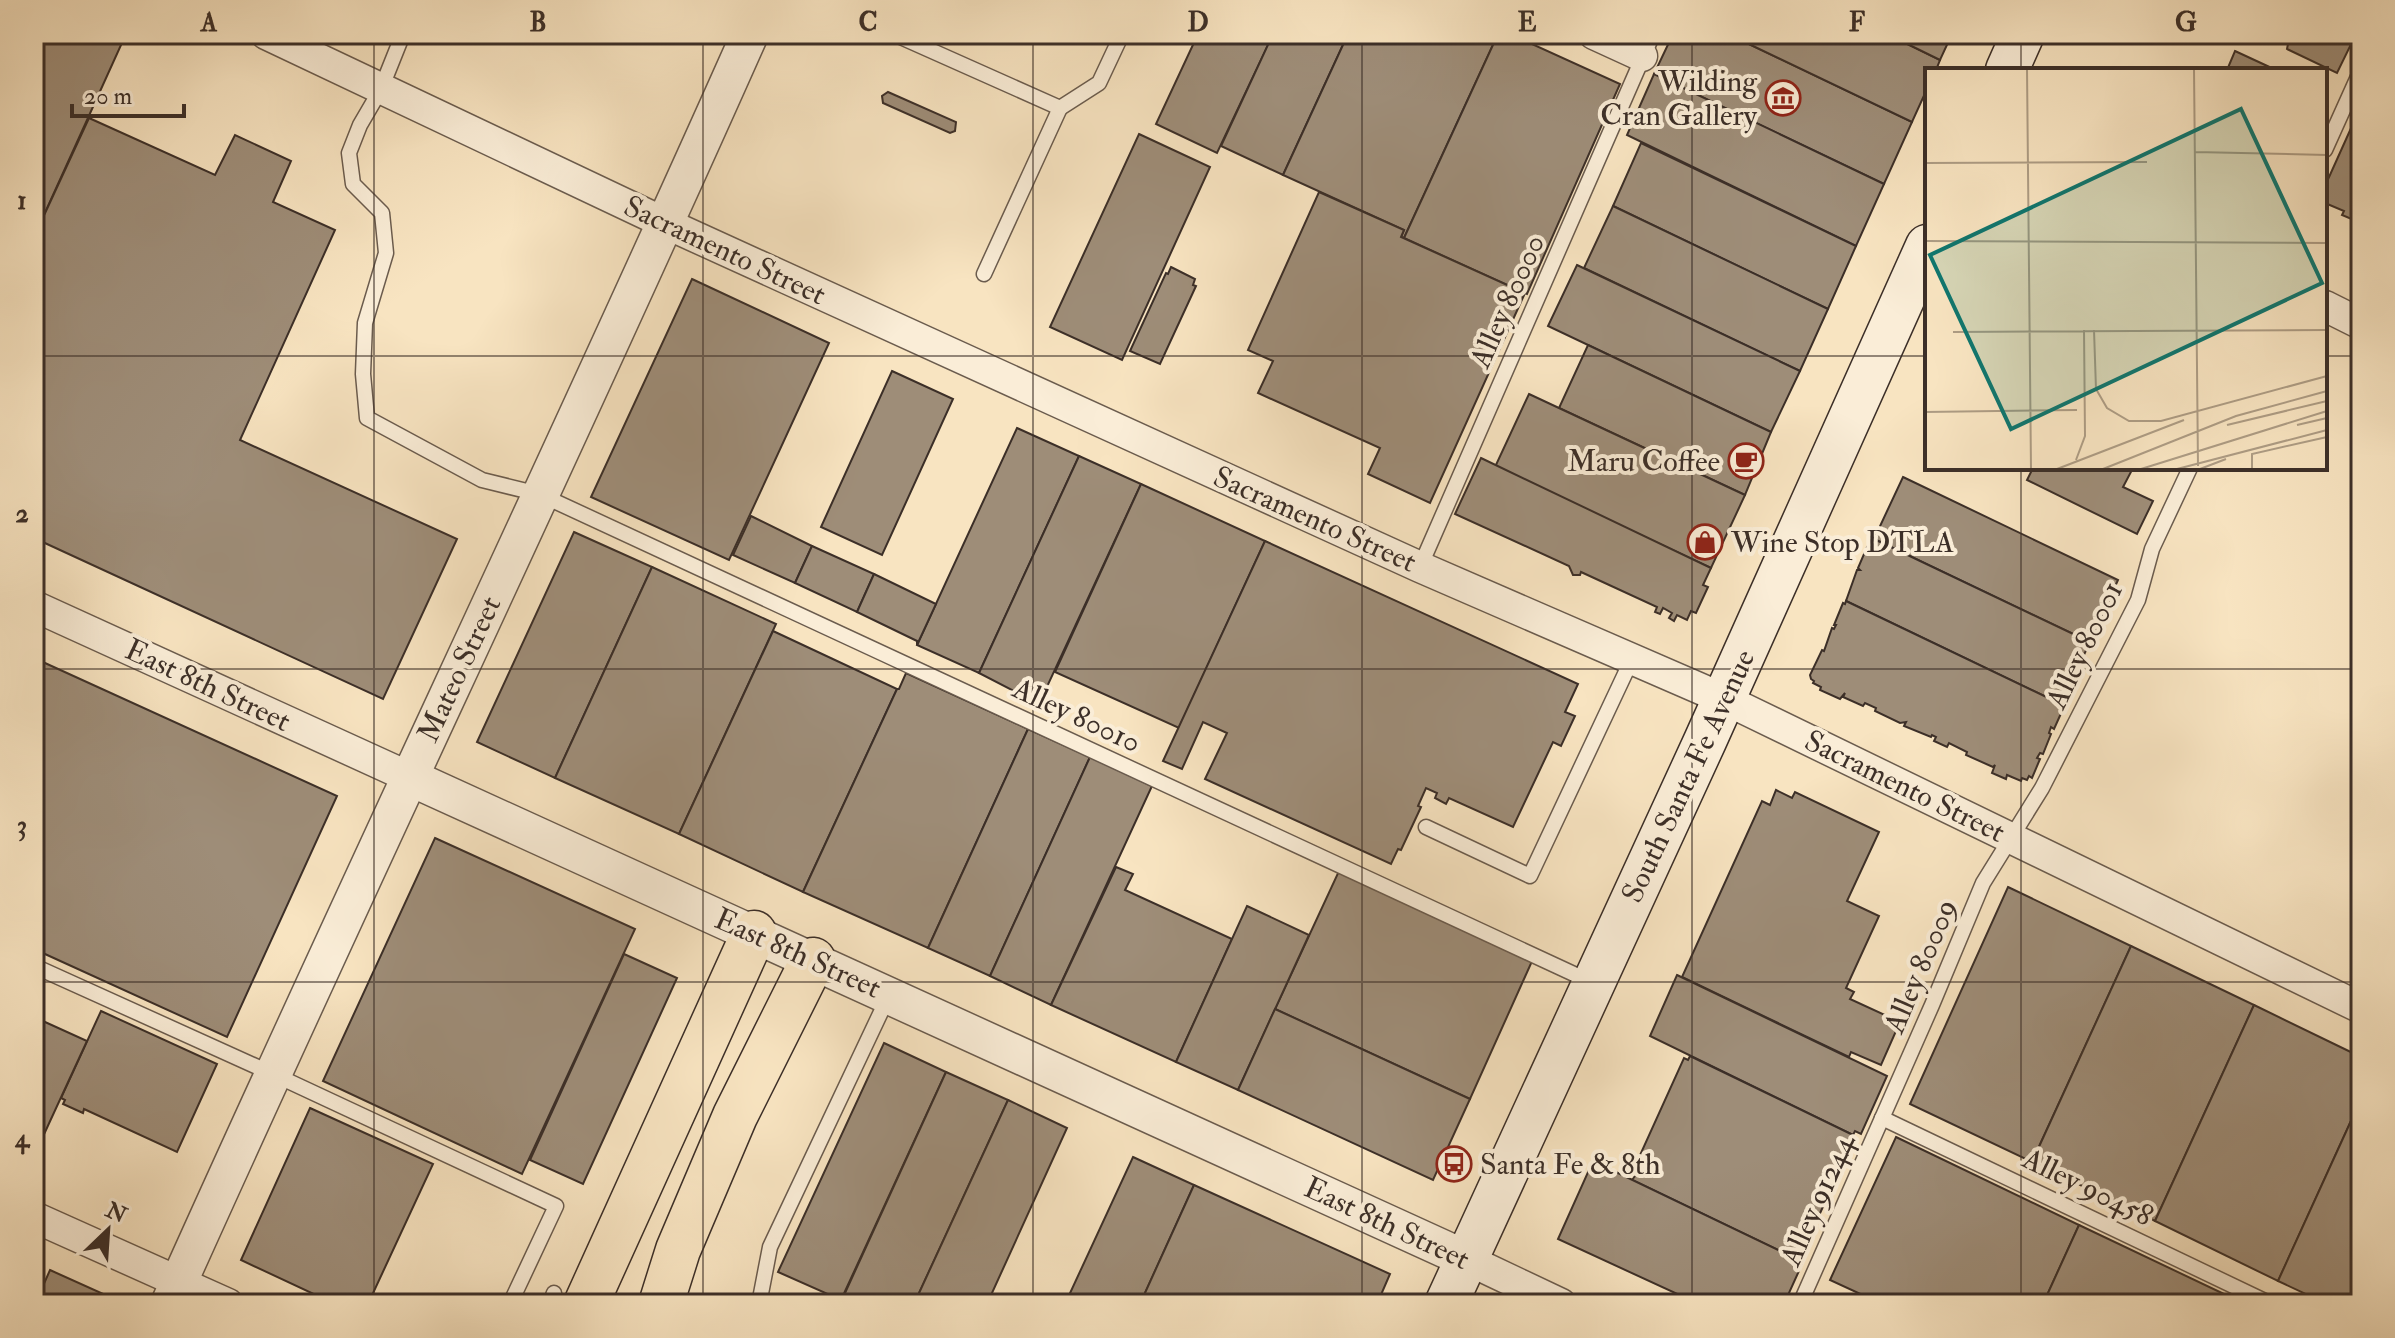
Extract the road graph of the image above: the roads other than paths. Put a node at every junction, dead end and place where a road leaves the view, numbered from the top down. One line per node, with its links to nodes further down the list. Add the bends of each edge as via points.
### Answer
1 (266, 34): 11 (street, Sacramento Street)
2 (403, 34): 11 (lane)
3 (750, 34): 14 (street, Mateo Street)
4 (894, 34): 12 (lane)
5 (1122, 34): 12 (lane, via 1099,83)
6 (1594, 34): 8 (street)
7 (2023, 34): 9 (main road)
8 (1648, 45): 21 (lane, Alley 80000)
9 (2008, 68)
10 (2361, 70): 13 (lane)
11 (381, 89): 14 (street, Sacramento Street); 20 (lane, Alley 80010, via 349,153 353,184 382,213 386,253 365,323 367,418 482,480)
12 (1060, 108): 16 (lane)
13 (2327, 146)
14 (665, 223): 20 (street, Mateo Street); 21 (street, Sacramento Street)
15 (1925, 250): 24 (main road, South Santa Fe Avenue)
16 (984, 274)
17 (2327, 307): 18 (street)
18 (2361, 324)
19 (2189, 470): 27 (lane, Alley 80001, via 2152,549 2138,600 2042,788)
20 (539, 494): 25 (street, Mateo Street); 31 (lane, Alley 80010)
21 (1420, 567): 23 (street, Sacramento Street)
22 (34, 606): 25 (street, East 8th Street)
23 (1632, 659): 24 (street, Sacramento Street); 26 (lane, via 1530,876)
24 (1724, 699): 27 (street, Sacramento Street); 31 (main road, South Santa Fe Avenue)
25 (409, 777): 28 (street, East 8th Street); 34 (street, Mateo Street)
26 (1426, 827)
27 (2010, 838): 33 (street, Sacramento Street); 35 (lane, Alley 80009, via 1983,883)
28 (754, 933): 29 (street, East 8th Street); 39 (highway)
29 (813, 960): 32 (street, East 8th Street); 42 (highway, via 735,1116)
30 (34, 966): 34 (lane)
31 (1593, 983): 37 (main road, South Santa Fe Avenue)
32 (889, 994): 37 (street, East 8th Street); 43 (lane, via 770,1247)
33 (2361, 1008)
34 (273, 1074): 38 (street, Mateo Street); 41 (lane, via 556,1206)
35 (1882, 1118): 46 (lane, Alley 91244); 47 (lane, Alley 90458)
36 (34, 1217): 38 (street)
37 (1466, 1259): 44 (main road, South Santa Fe Avenue); 45 (street, East 8th Street)
38 (174, 1293): 40 (street)
39 (563, 1300)
40 (228, 1304)
41 (510, 1304)
42 (661, 1304)
43 (759, 1304)
44 (1446, 1304)
45 (1561, 1304)
46 (1800, 1304)
47 (2271, 1304)

